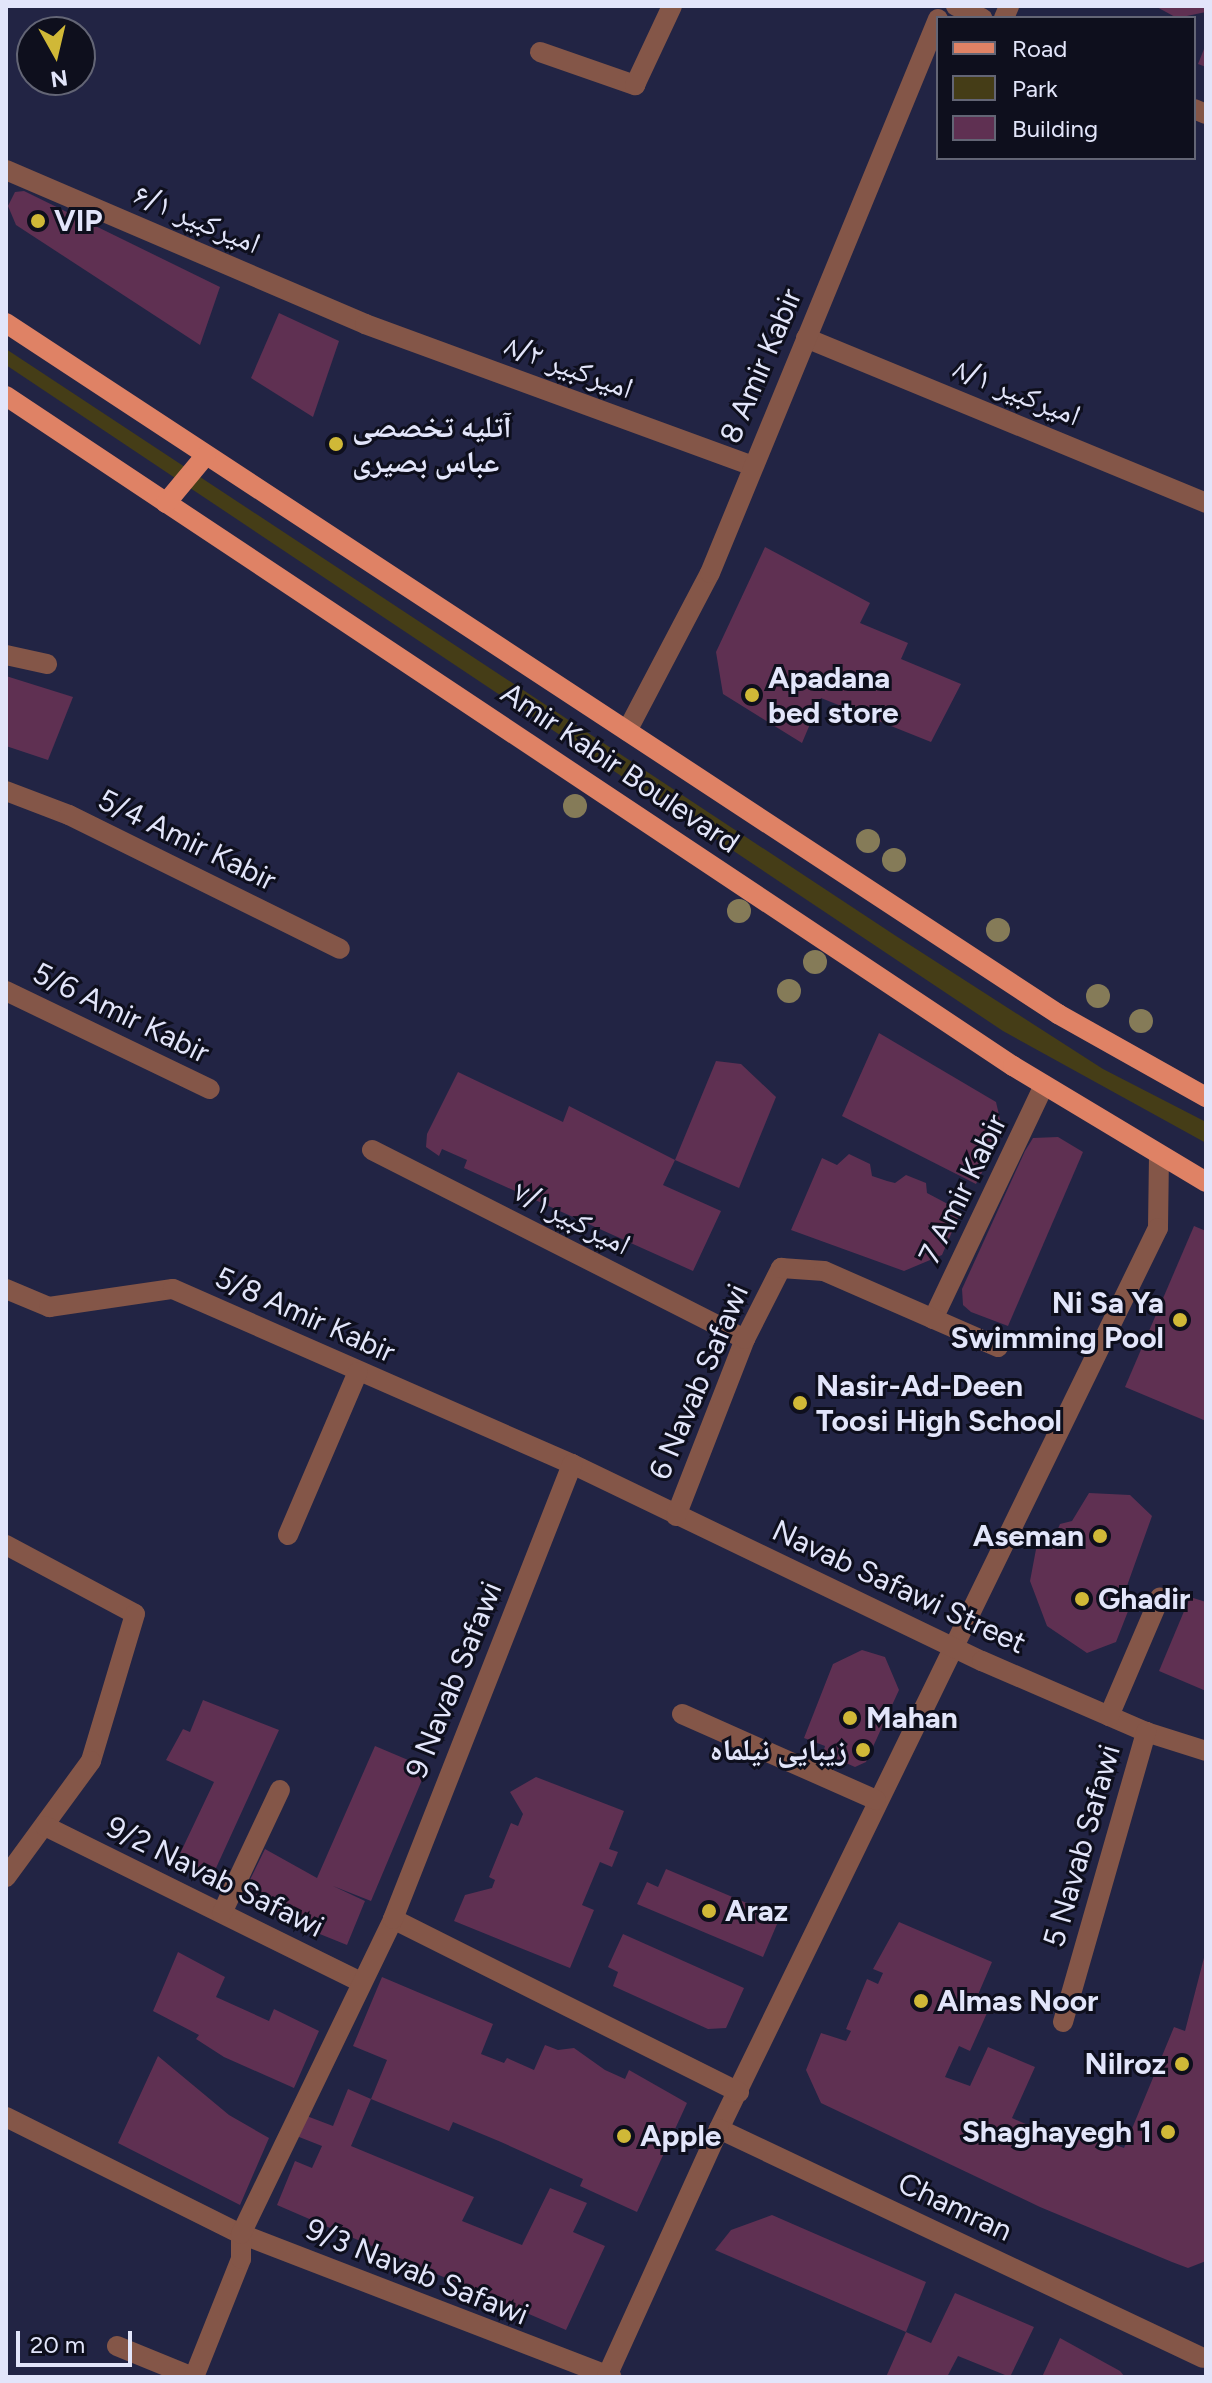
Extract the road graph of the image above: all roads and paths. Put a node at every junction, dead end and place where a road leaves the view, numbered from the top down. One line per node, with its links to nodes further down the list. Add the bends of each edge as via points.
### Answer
1 (672, 6): 5 (street, via 635,85)
2 (956, 6): 3 (street)
3 (978, 16)
4 (936, 23): 9 (street, 8 Amir Kabir)
5 (540, 52)
6 (6, 170): 8 (street, امیرکبیر ۶/۱)
7 (6, 323): 11 (main road, Amir Kabir Boulevard)
8 (365, 324): 12 (street, امیرکبیر ۸/۲)
9 (806, 338): 12 (street, 8 Amir Kabir); 14 (street, امیرکبیر ۸/۱)
10 (6, 396): 13 (main road, Amir Kabir Boulevard)
11 (206, 455): 13 (main road); 17 (main road, Amir Kabir Boulevard)
12 (752, 466): 17 (street, 8 Amir Kabir, via 710,573)
13 (166, 503): 21 (main road, Amir Kabir Boulevard)
14 (1206, 503)
15 (6, 655): 16 (street)
16 (47, 664)
17 (627, 731): 23 (main road, Amir Kabir Boulevard, via 1058,1014)
18 (6, 791): 19 (street, 5/4 Amir Kabir, via 69,815)
19 (340, 949)
20 (6, 991): 22 (street, 5/6 Amir Kabir)
21 (1044, 1085): 25 (main road, Amir Kabir Boulevard); 28 (street, 7 Amir Kabir)
22 (210, 1089)
23 (1206, 1097)
24 (372, 1150): 29 (street, امیرکبیر۷/۱)
25 (1159, 1156): 26 (main road, Amir Kabir Boulevard); 37 (street, via 1158,1228)
26 (1206, 1182)
27 (6, 1289): 31 (street, 5/8 Amir Kabir, via 49,1307 173,1289)
28 (933, 1319): 29 (street, 6 Navab Safawi, via 824,1271 781,1268); 30 (street)
29 (745, 1339): 33 (street, 6 Navab Safawi)
30 (998, 1347)
31 (358, 1372): 32 (street, 5/8 Amir Kabir); 34 (street)
32 (572, 1464): 33 (street, Navab Safawi Street); 47 (street, 9 Navab Safawi)
33 (676, 1516): 37 (street, Navab Safawi Street)
34 (288, 1535)
35 (6, 1545): 44 (street, via 135,1614 91,1761)
36 (1160, 1597): 39 (street)
37 (951, 1647): 39 (street, Navab Safawi Street); 43 (street)
38 (682, 1714): 43 (street)
39 (1109, 1716): 40 (street, Navab Safawi Street)
40 (1146, 1732): 41 (street, Navab Safawi Street); 49 (street, 5 Navab Safawi)
41 (1206, 1751)
42 (280, 1790): 46 (street)
43 (876, 1800): 50 (street)
44 (45, 1826): 45 (street); 46 (street, 9/2 Navab Safawi)
45 (10, 1876)
46 (222, 1913): 48 (street, 9/2 Navab Safawi)
47 (393, 1919): 48 (street, 9 Navab Safawi); 50 (street)
48 (359, 1981): 53 (street, 9 Navab Safawi)
49 (1063, 2022)
50 (739, 2092): 52 (street)
51 (6, 2117): 53 (street)
52 (719, 2129): 55 (street, Chamran); 56 (street)
53 (241, 2234): 56 (street, 9/3 Navab Safawi); 57 (street, 9 Navab Safawi, via 241,2259)
54 (117, 2346): 57 (street)
55 (1201, 2363)
56 (609, 2376)
57 (194, 2377)

